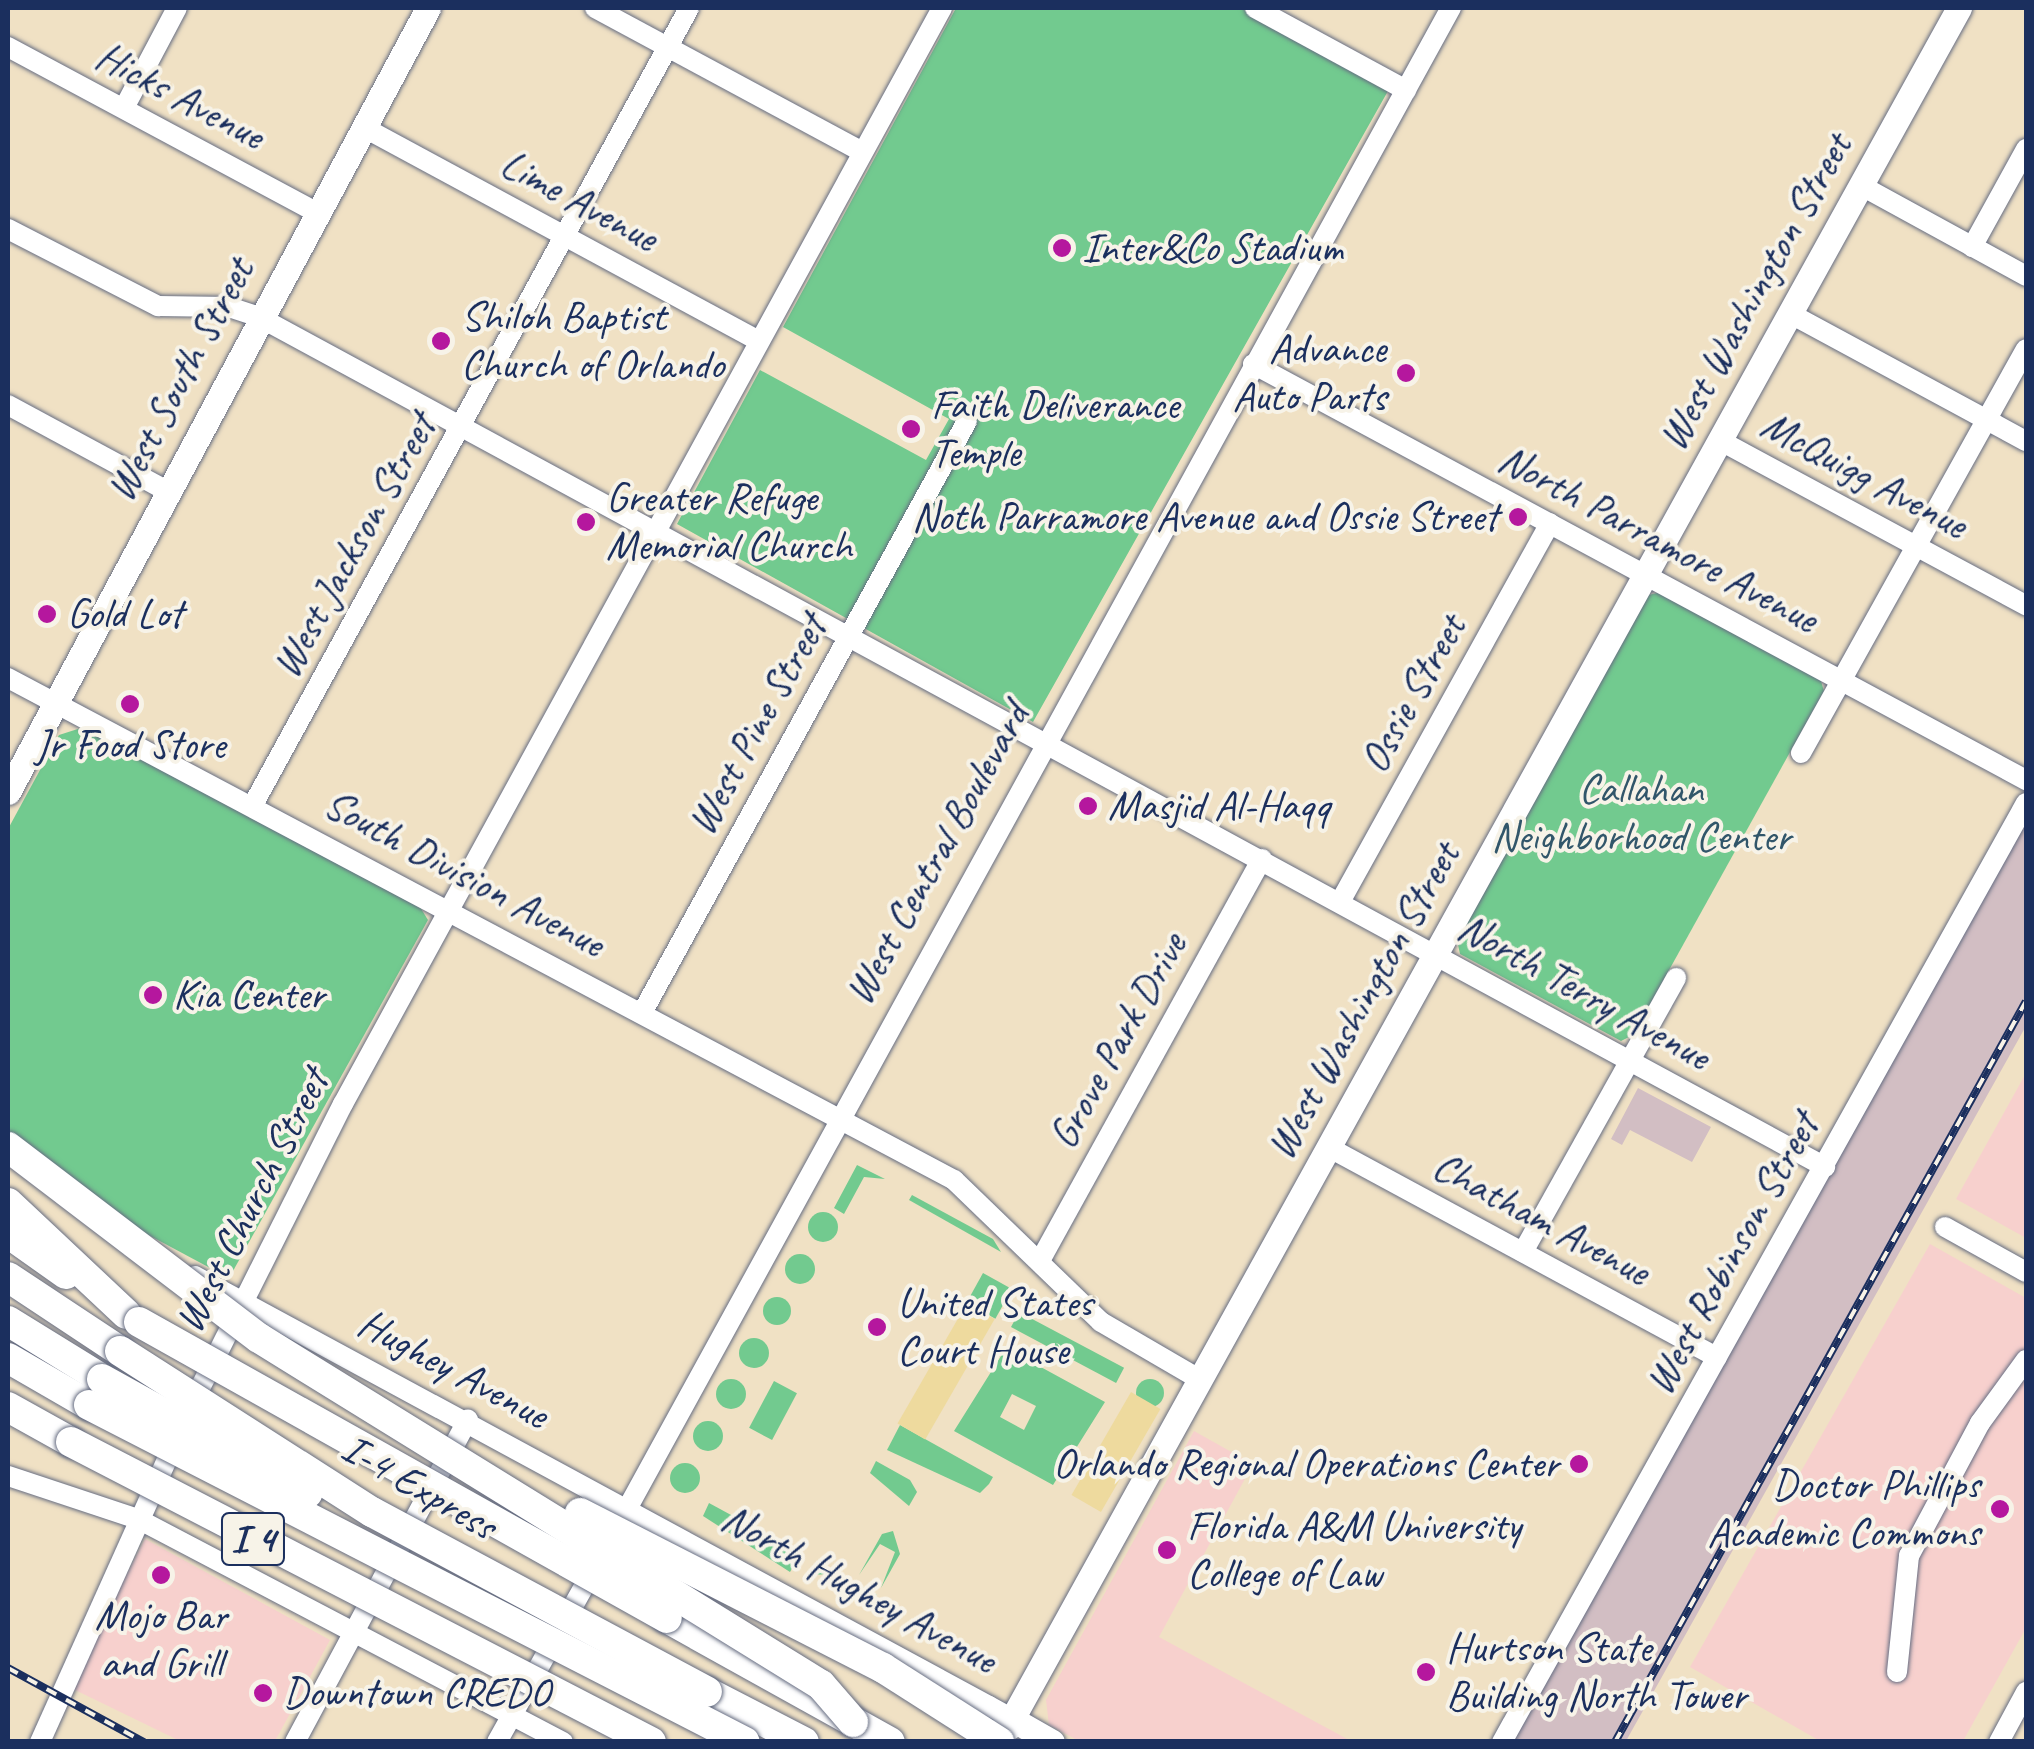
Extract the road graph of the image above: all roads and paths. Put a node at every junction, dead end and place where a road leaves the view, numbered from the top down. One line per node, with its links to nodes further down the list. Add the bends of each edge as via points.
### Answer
1 (176, 8): 12 (street)
2 (428, 8): 13 (main road, West South Street)
3 (595, 8): 10 (street)
4 (688, 8): 10 (street, West Jackson Street)
5 (942, 8): 15 (street, West Church Street)
6 (1255, 8): 11 (street)
7 (1451, 8): 11 (street, West Central Boulevard)
8 (1958, 8): 16 (main road, West Washington Street)
9 (8, 47): 12 (street, Hicks Avenue)
10 (667, 47): 15 (street); 19 (street, West Jackson Street)
11 (1406, 90): 26 (street, West Central Boulevard)
12 (124, 108): 17 (street, Hicks Avenue)
13 (364, 127): 17 (main road, West South Street); 19 (street, Lime Avenue)
14 (2026, 149): 20 (street)
15 (862, 152): 24 (street, West Church Street)
16 (1860, 186): 20 (street); 22 (main road, West Washington Street)
17 (316, 212): 23 (main road, West South Street)
18 (8, 229): 23 (street, North Terry Avenue, via 158,306 229,306)
19 (565, 236): 24 (street, Lime Avenue); 30 (street, West Jackson Street)
20 (1972, 247): 21 (street)
21 (2026, 276)
22 (1789, 313): 28 (street); 31 (main road, West Washington Street)
23 (259, 317): 30 (street, North Terry Avenue); 33 (main road, West South Street)
24 (758, 341): 35 (street, West Church Street)
25 (2026, 349): 28 (street)
26 (1253, 364): 34 (street, North Parramore Avenue); 43 (street, West Central Boulevard)
27 (8, 406): 33 (street)
28 (1986, 420): 32 (street); 36 (street)
29 (966, 421): 39 (street, West Pine Street)
30 (461, 429): 35 (street, North Terry Avenue); 47 (street, West Jackson Street)
31 (1719, 440): 36 (street, McQuigg Avenue); 37 (main road, West Washington Street)
32 (2026, 441)
33 (165, 490): 42 (main road, West South Street)
34 (1550, 523): 37 (street, North Parramore Avenue); 50 (street, Ossie Street)
35 (655, 531): 39 (street, North Terry Avenue); 51 (street, West Church Street)
36 (1915, 546): 38 (street, McQuigg Avenue); 41 (street)
37 (1644, 574): 41 (street, North Parramore Avenue); 52 (main road, West Washington Street)
38 (2026, 605)
39 (849, 636): 43 (street, North Terry Avenue); 54 (street, West Pine Street)
40 (8, 678): 42 (street, South Division Avenue)
41 (1841, 680): 44 (street); 45 (street, North Parramore Avenue)
42 (56, 702): 46 (main road, West South Street); 47 (street, South Division Avenue)
43 (1043, 741): 49 (street, North Terry Avenue); 56 (street, West Central Boulevard)
44 (1801, 754)
45 (2026, 780)
46 (8, 792)
47 (254, 803): 51 (street, South Division Avenue)
48 (2026, 803): 59 (street, West Robinson Street)
49 (1262, 859): 50 (street, North Terry Avenue); 64 (street, Grove Park Drive)
50 (1340, 902): 52 (street, North Terry Avenue)
51 (450, 909): 54 (street, South Division Avenue); 67 (street, West Church Street)
52 (1435, 954): 55 (street, North Terry Avenue); 57 (main road, West Washington Street)
53 (1676, 978): 55 (street)
54 (642, 1013): 56 (street, South Division Avenue)
55 (1630, 1061): 59 (street, North Terry Avenue); 63 (street)
56 (835, 1116): 64 (street, South Division Avenue, via 954,1180); 81 (street, West Central Boulevard)
57 (1328, 1147): 63 (street, Chatham Avenue); 73 (main road, West Washington Street)
58 (8, 1148): 67 (street, Hughey Avenue, via 110,1228); 80 (highway, bridge, via 259,1338)
59 (1825, 1167): 70 (street, West Robinson Street)
60 (8, 1202): 68 (highway)
61 (1945, 1227): 65 (street)
62 (8, 1233): 68 (highway)
63 (1523, 1252): 70 (street, Chatham Avenue)
64 (1041, 1260): 73 (street, South Division Avenue, via 1100,1322)
65 (2026, 1272)
66 (8, 1277): 83 (highway, I-4 Express, bridge)
67 (241, 1299): 76 (street, Hughey Avenue); 82 (street, West Church Street)
68 (133, 1318): 89 (highway, bridge)
69 (8, 1321): 74 (highway)
70 (1717, 1357): 102 (street, West Robinson Street)
71 (8, 1358): 74 (highway, I-4 Express)
72 (2026, 1360): 85 (street, via 1980,1422 1909,1556)
73 (1199, 1379): 90 (main road, West Washington Street)
74 (96, 1392): 83 (highway, bridge); 97 (highway, I-4 Express, bridge)
75 (8, 1406): 78 (highway, I 4)
76 (468, 1419): 81 (street, Hughey Avenue); 84 (street)
77 (8, 1422): 78 (highway)
78 (71, 1442): 96 (highway, I 4, bridge)
79 (8, 1476): 82 (street)
80 (520, 1493): 89 (highway, bridge, via 821,1685); 90 (highway, bridge, via 582,1514)
81 (628, 1507): 88 (street, West Central Boulevard); 90 (street, North Hughey Avenue)
82 (138, 1519): 84 (street); 87 (street, West Church Street)
83 (527, 1599): 98 (highway, I-4 Express, bridge)
84 (352, 1634): 88 (street); 93 (street)
85 (1897, 1672)
86 (2026, 1692): 103 (street)
87 (52, 1702): 91 (street, West Church Street); 92 (street, West Church Street)
88 (512, 1714): 94 (street, West Central Boulevard); 95 (street)
89 (853, 1722): 99 (highway)
90 (1007, 1734): 100 (main road, West Washington Street); 101 (main road, North Hughey Avenue)
91 (24, 1742)
92 (40, 1742)
93 (295, 1742)
94 (496, 1742)
95 (563, 1742)
96 (651, 1742)
97 (745, 1742)
98 (804, 1742)
99 (890, 1742)
100 (988, 1742)
101 (1052, 1742)
102 (1502, 1742)
103 (1999, 1742)

